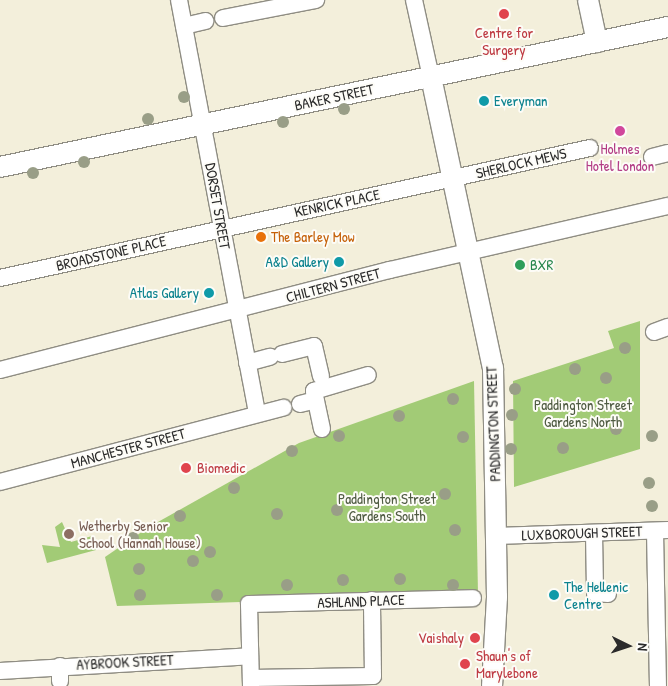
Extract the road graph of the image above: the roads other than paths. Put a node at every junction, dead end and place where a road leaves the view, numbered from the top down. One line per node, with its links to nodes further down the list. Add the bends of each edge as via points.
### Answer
1 (179, 0): 7 (street, DORSET STREET)
2 (316, 0): 5 (street)
3 (414, 0): 10 (street)
4 (588, 0): 9 (main road)
5 (223, 18)
6 (206, 21): 7 (street)
7 (184, 26): 11 (street, DORSET STREET)
8 (668, 27): 9 (main road, BAKER STREET)
9 (597, 42): 10 (main road, BAKER STREET)
10 (431, 77): 11 (main road, BAKER STREET); 14 (main road, PADDINGTON STREET)
11 (203, 124): 13 (main road, BAKER STREET); 16 (street, DORSET STREET)
12 (590, 148): 14 (street, SHERLOCK MEWS)
13 (0, 167)
14 (453, 179): 16 (street, KENRICK PLACE); 17 (main road, PADDINGTON STREET)
15 (668, 206): 17 (street, CHILTERN STREET)
16 (221, 228): 18 (street, BROADSTONE PLACE); 19 (street, DORSET STREET)
17 (469, 253): 19 (street, CHILTERN STREET); 30 (main road, PADDINGTON STREET, via 493,368)
18 (0, 278)
19 (237, 311): 20 (street, DORSET STREET); 21 (street, CHILTERN STREET)
20 (247, 362): 23 (street, via 314,346); 25 (street, DORSET STREET)
21 (0, 370)
22 (368, 375): 26 (street, via 314,391 308,402)
23 (321, 376)
24 (283, 408): 25 (street, MANCHESTER STREET)
25 (257, 413): 27 (street, MANCHESTER STREET)
26 (322, 429)
27 (0, 482)
28 (662, 530): 29 (street, LUXBOROUGH STREET); 34 (street)
29 (594, 532): 30 (street, LUXBOROUGH STREET); 31 (street, via 595,594)
30 (496, 536): 37 (main road, PADDINGTON STREET)
31 (608, 594)
32 (473, 598): 33 (street, ASHLAND PLACE)
33 (372, 600): 35 (street, ASHLAND PLACE, via 249,604); 38 (street, via 379,676)
34 (662, 602): 40 (street)
35 (250, 656): 36 (street, AYBROOK STREET, via 60,673); 38 (street)
36 (0, 671)
37 (493, 677): 39 (main road)
38 (251, 682)
39 (508, 686)
40 (658, 686)

